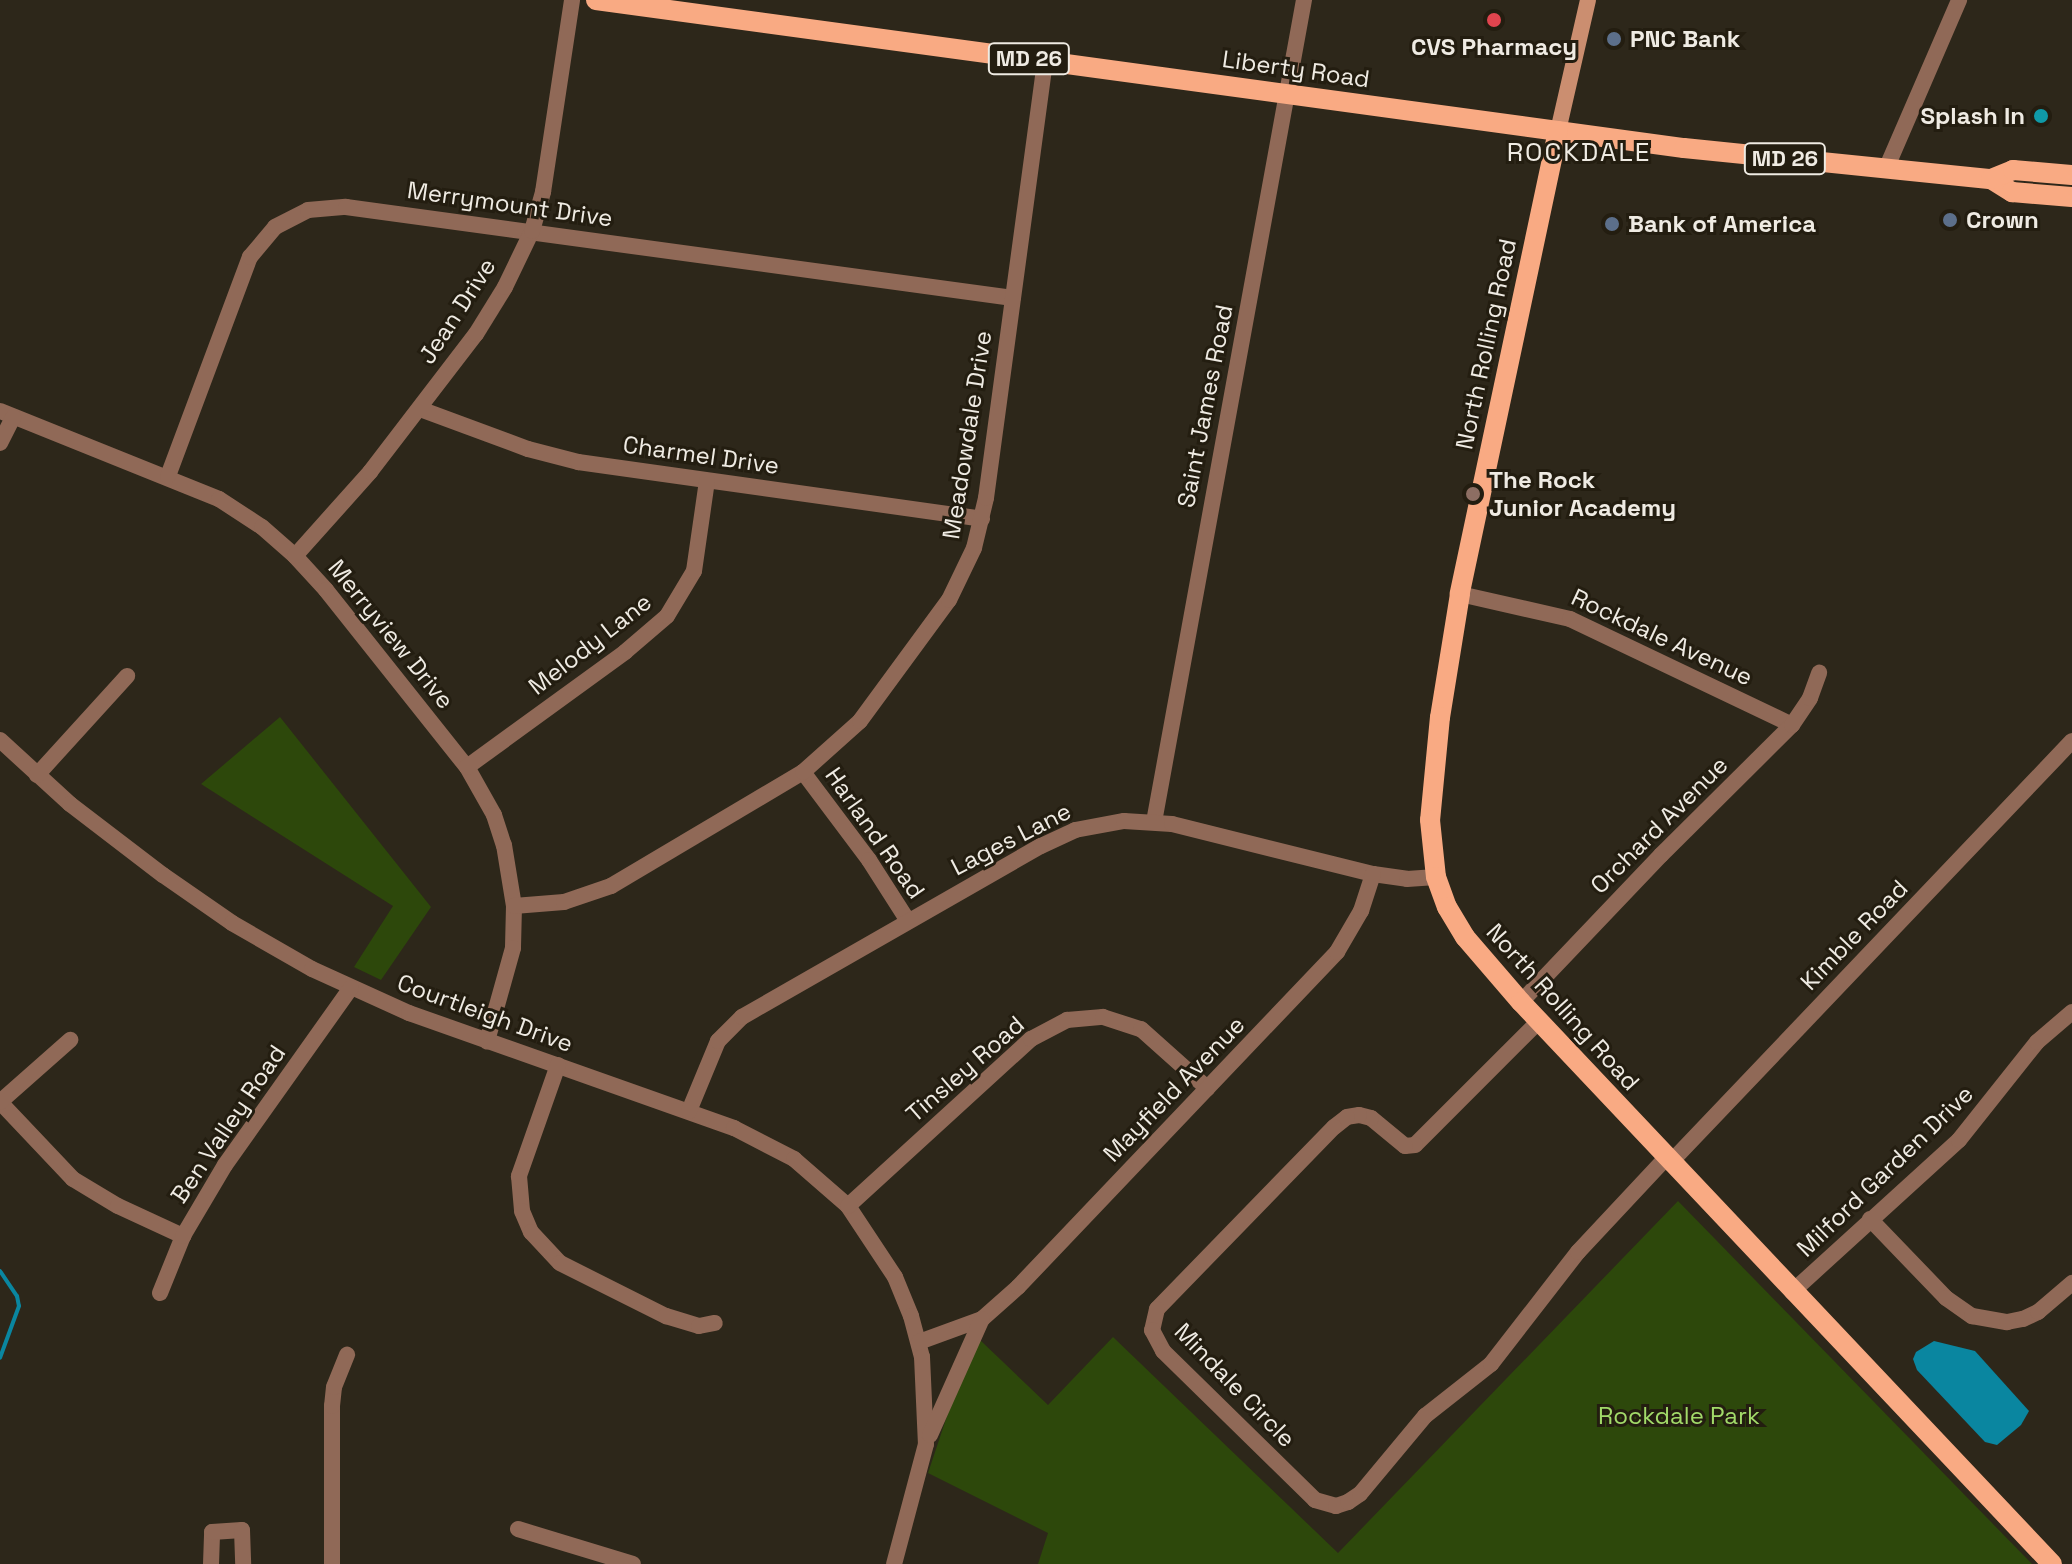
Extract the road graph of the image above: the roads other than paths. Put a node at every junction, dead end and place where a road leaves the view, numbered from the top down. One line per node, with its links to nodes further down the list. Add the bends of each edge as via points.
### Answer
1 (572, 0): 14 (street, Jean Drive, via 548,167)
2 (596, 0): 6 (main road, Liberty Road / MD 26)
3 (1304, 0): 8 (street, Saint James Road)
4 (1588, 0): 9 (street, North Rolling Road)
5 (1959, 0): 10 (street)
6 (683, 6): 7 (main road, Liberty Road / MD 26)
7 (1045, 61): 8 (main road, Liberty Road / MD 26); 15 (street, Meadowdale Drive)
8 (1289, 94): 9 (main road, Liberty Road / MD 26); 32 (street, Saint James Road)
9 (1558, 131): 10 (main road, Liberty Road / MD 26); 23 (main road, North Rolling Road)
10 (1886, 169): 12 (main road, Liberty Road / MD 26)
11 (2072, 175): 12 (main road, Liberty Road / MD 26, via 2013,170)
12 (1991, 179): 13 (main road, Liberty Road / MD 26, via 2012,192)
13 (2072, 197)
14 (532, 231): 15 (street, Merrymount Drive); 16 (street, Jean Drive, via 492,311); 19 (street, Merrymount Drive, via 346,207 308,210 275,227 250,257)
15 (1013, 298): 21 (street, Meadowdale Drive)
16 (420, 409): 20 (street, Charmel Drive, via 550,456); 22 (street, Jean Drive)
17 (7, 414): 18 (street, Merryview Drive); 19 (street, Merryview Drive)
18 (0, 443)
19 (168, 476): 22 (street, Merryview Drive, via 219,499)
20 (707, 481): 21 (street, Charmel Drive); 29 (street, Melody Lane, via 694,571 667,616 638,643)
21 (982, 519): 30 (street, Meadowdale Drive, via 964,574 949,600 860,721)
22 (295, 556): 29 (street, Merryview Drive)
23 (1460, 594): 26 (street, Rockdale Avenue, via 1570,619); 34 (main road, North Rolling Road, via 1432,774 1431,853)
24 (1819, 673): 26 (street, Orchard Avenue)
25 (127, 676): 31 (street)
26 (1792, 725): 38 (street, Orchard Avenue)
27 (0, 740): 31 (street, Courtleigh Drive)
28 (2072, 741): 47 (street, Kimble Road)
29 (467, 767): 35 (street, Merryview Drive, via 494,815)
30 (803, 772): 35 (street, Meadowdale Drive, via 611,886 564,902); 36 (street, Harland Road)
31 (37, 775): 37 (street, Courtleigh Drive, via 232,923)
32 (1154, 822): 33 (street, Lages Lane); 36 (street, Lages Lane, via 1109,822 1058,837)
33 (1373, 874): 34 (street, Lages Lane); 44 (street, Mayfield Avenue, via 1361,911 1337,952)
34 (1436, 877): 38 (main road, North Rolling Road, via 1465,937)
35 (514, 906): 42 (street, Merryview Drive, via 513,948)
36 (908, 921): 46 (street, Lages Lane, via 729,1027 710,1055)
37 (351, 988): 42 (street, Courtleigh Drive); 50 (street, Ben Valley Road, via 225,1165)
38 (1521, 1002): 40 (main road, North Rolling Road)
39 (2072, 1012): 49 (street, Milford Garden Drive, via 2037,1042 1959,1140)
40 (1539, 1021): 47 (main road, North Rolling Road); 47 (street, Mindale Circle, via 1415,1145 1405,1146 1371,1118 1359,1115 1334,1127 1157,1309 1152,1330 1163,1351 1315,1500 1336,1506 1348,1502 1425,1416 1501,1353 1578,1252)
41 (70, 1040): 45 (street)
42 (487, 1041): 43 (street, Courtleigh Drive)
43 (558, 1065): 46 (street, Courtleigh Drive); 55 (street, via 519,1176 522,1211 531,1232 560,1263 666,1316 699,1326)
44 (1207, 1088): 48 (street, Tinsley Road, via 1141,1029 1103,1017 1067,1020 1031,1039); 54 (street, Mayfield Avenue)
45 (0, 1102): 50 (street, via 73,1179)
46 (689, 1111): 48 (street, Courtleigh Drive, via 794,1159)
47 (1668, 1160): 52 (main road, North Rolling Road)
48 (848, 1206): 56 (street, Courtleigh Drive, via 889,1265)
49 (1870, 1219): 51 (street, via 1946,1298 1972,1316 2023,1319); 52 (street, Milford Garden Drive)
50 (183, 1236): 53 (street, Ben Valley Road)
51 (2072, 1283)
52 (1792, 1292): 65 (main road, North Rolling Road)
53 (160, 1293)
54 (982, 1319): 56 (street, Mayfield Avenue); 58 (street, Mayfield Avenue)
55 (715, 1323)
56 (919, 1342): 58 (street, Mayfield Avenue)
57 (347, 1354): 62 (street, via 332,1406)
58 (926, 1444): 64 (street, Mayfield Avenue)
59 (518, 1529): 63 (street)
60 (211, 1564): 61 (street, via 212,1532 242,1530)
61 (243, 1564)
62 (332, 1564)
63 (633, 1564)
64 (894, 1564)
65 (2052, 1564)

